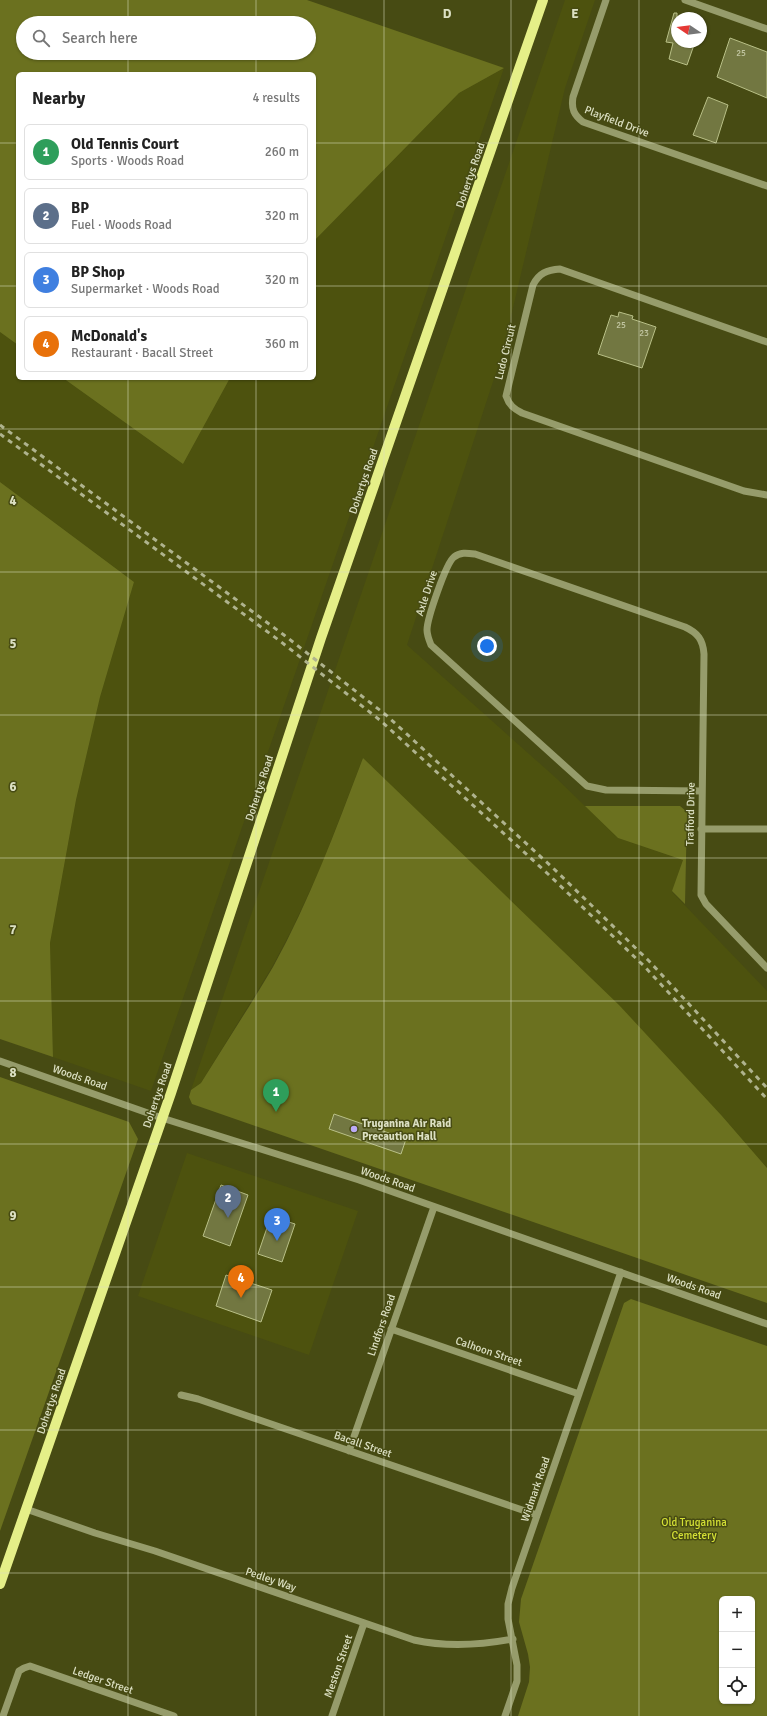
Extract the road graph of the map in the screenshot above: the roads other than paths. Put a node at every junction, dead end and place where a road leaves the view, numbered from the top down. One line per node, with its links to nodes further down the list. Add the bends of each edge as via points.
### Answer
1 (543, 0): 14 (main road, Dohertys Road, via 322,638)
2 (606, 0): 5 (street, Playfield Drive, via 573,97 572,105 576,117 583,122)
3 (685, 0): 4 (street)
4 (767, 29)
5 (767, 186)
6 (767, 342): 7 (street, Ludo Circuit, via 560,270 552,270 536,278 533,286 506,396 509,404 522,413 744,491)
7 (767, 495)
8 (698, 635): 9 (street, Trafford Drive, via 704,654); 9 (street, Axle Drive, via 677,624 468,553 456,556 448,564 427,630 431,645 587,786 606,790)
9 (702, 791): 10 (street, Trafford Drive)
10 (701, 829): 11 (street); 12 (street, Trafford Drive, via 700,886 703,899)
11 (767, 830)
12 (767, 968)
13 (0, 1061): 14 (street, Woods Road)
14 (162, 1118): 15 (street, Woods Road, via 359,1180); 22 (main road, Dohertys Road)
15 (434, 1207): 16 (street, Woods Road); 18 (street, Lindfors Road)
16 (621, 1272): 17 (street, Woods Road); 19 (street, Widmark Road)
17 (767, 1324)
18 (391, 1329): 19 (street, Calhoon Street); 21 (street, Lindfors Road)
19 (579, 1394): 23 (street, Widmark Road)
20 (181, 1395): 21 (street, Bacall Street)
21 (349, 1451): 23 (street, Bacall Street)
22 (26, 1508): 24 (main road, Dohertys Road); 25 (street, Pedley Way)
23 (537, 1515): 26 (street, Widmark Road, via 508,1604 508,1619)
24 (0, 1584)
25 (364, 1623): 26 (street, Pedley Way, via 432,1644 489,1643); 29 (street, Meston Street)
26 (513, 1639): 30 (street, Widmark Road, via 517,1681)
27 (170, 1715): 28 (street, Ledger Street, via 30,1666 24,1668 16,1677)
28 (3, 1716)
29 (332, 1716)
30 (505, 1716)

